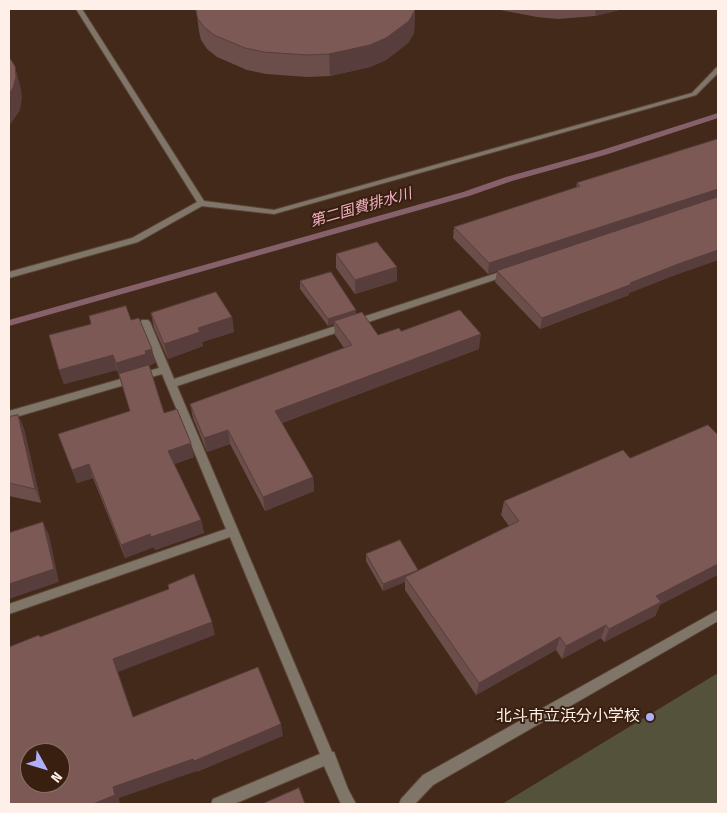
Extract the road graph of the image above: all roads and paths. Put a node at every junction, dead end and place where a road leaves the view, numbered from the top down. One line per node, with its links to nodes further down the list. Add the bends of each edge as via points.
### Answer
1 (79, 9): 3 (street)
2 (718, 69): 3 (street, via 694,94 274,212)
3 (202, 203): 5 (street, via 135,240)
4 (520, 268): 8 (street)
5 (9, 275)
6 (144, 322): 7 (street)
7 (165, 370): 8 (street); 9 (street)
8 (171, 384): 10 (street)
9 (9, 415)
10 (232, 532): 11 (street); 13 (street)
11 (9, 609)
12 (718, 615): 16 (street, via 428,780)
13 (329, 757): 14 (street); 15 (street)
14 (218, 804)
15 (349, 804)
16 (406, 804)

